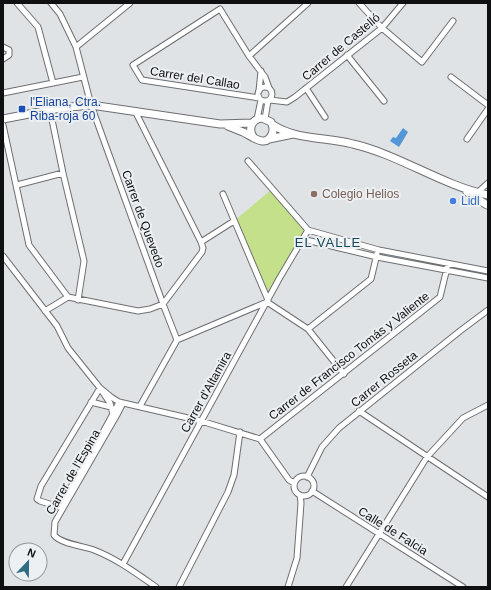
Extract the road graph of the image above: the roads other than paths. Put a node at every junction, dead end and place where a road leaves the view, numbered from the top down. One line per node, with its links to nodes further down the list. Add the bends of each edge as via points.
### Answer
1 (17, 3): 19 (street, via 38,27)
2 (52, 3): 12 (street, Carrer de Quevedo)
3 (130, 3): 12 (street)
4 (223, 3): 8 (street)
5 (308, 3): 14 (street)
6 (359, 3): 10 (street)
7 (403, 3): 10 (street, Carrer de Castelló)
8 (220, 9): 14 (street); 23 (street, Carrer del Callao, via 133,65 142,80 247,96)
9 (453, 21): 10 (street, via 422,62)
10 (382, 28): 13 (street, Carrer de Castelló)
11 (3, 47): 15 (street, via 9,50 9,55)
12 (76, 47): 17 (street, Carrer de Quevedo)
13 (347, 55): 20 (street, Carrer de Castelló); 25 (street)
14 (249, 56): 16 (street)
15 (3, 59)
16 (261, 71): 21 (street); 23 (street)
17 (83, 77): 19 (street); 27 (street, Carrer de Quevedo)
18 (451, 77): 28 (street)
19 (53, 83): 22 (street)
20 (306, 88): 26 (street, Carrer de Castelló); 32 (street)
21 (270, 89): 23 (street, via 262,88); 24 (street, via 272,95); 26 (street)
22 (3, 93)
23 (259, 95): 24 (street, via 264,101); 35 (street)
24 (269, 100): 26 (street); 34 (street)
25 (384, 101)
26 (285, 102)
27 (91, 105): 29 (main road); 31 (main road); 66 (street, Carrer de Quevedo)
28 (488, 105)
29 (50, 110): 33 (main road); 44 (street)
30 (488, 110): 42 (street)
31 (135, 111): 36 (main road); 55 (street)
32 (325, 117)
33 (3, 119)
34 (265, 119): 35 (main road); 38 (main road)
35 (255, 121): 36 (main road); 40 (main road, via 250,131)
36 (220, 124): 40 (main road)
37 (3, 125): 46 (street)
38 (273, 126): 39 (main road); 41 (main road, via 273,133)
39 (293, 134): 41 (main road); 47 (main road, via 369,148)
40 (254, 138): 41 (main road, via 260,141)
41 (269, 139)
42 (467, 139)
43 (248, 161): 53 (street)
44 (63, 173): 46 (street); 64 (street, via 84,262)
45 (488, 183): 48 (street)
46 (17, 185): 63 (street, via 29,245)
47 (461, 187): 48 (main road); 51 (main road)
48 (477, 193): 50 (main road)
49 (223, 194): 52 (street)
50 (488, 195)
51 (488, 205)
52 (234, 221): 55 (street); 65 (street)
53 (308, 230): 54 (street, Carrer d'Altamira); 56 (street)
54 (302, 240): 58 (street); 65 (street, Carrer d'Altamira)
55 (200, 242): 66 (street, via 202,252)
56 (378, 250): 58 (street); 59 (street)
57 (3, 256): 68 (street)
58 (377, 256): 60 (street); 69 (street, via 372,279)
59 (448, 264): 60 (street, Carrer de Francisco Tomás y Valiente); 61 (street)
60 (446, 270): 62 (street); 71 (street, Carrer de Francisco Tomás y Valiente, via 440,297)
61 (488, 271)
62 (488, 278)
63 (68, 297): 64 (street); 68 (street)
64 (78, 300): 66 (street, via 138,312)
65 (267, 301): 69 (street); 70 (street); 80 (street, Carrer d'Altamira)
66 (162, 304): 70 (street, Carrer de Quevedo)
67 (488, 310): 78 (street, Carrer Rosseta)
68 (45, 311): 72 (street, via 68,348)
69 (308, 329): 71 (street)
70 (177, 340): 76 (street)
71 (344, 374): 82 (street, Carrer de Francisco Tomás y Valiente)
72 (100, 388): 73 (street); 74 (street); 77 (street)
73 (91, 402): 77 (street); 79 (street, via 41,486 37,495 40,501 59,507)
74 (121, 402): 76 (street); 79 (street); 90 (street, Carrer de l'Espina, via 118,413 55,522 54,535 57,539 94,550)
75 (488, 405): 83 (street, via 463,418)
76 (140, 406): 80 (street)
77 (111, 407): 79 (street)
78 (359, 412): 83 (street); 84 (street, Carrer Rosseta, via 339,428 322,447)
79 (113, 414)
80 (201, 421): 81 (street); 90 (street, Carrer d'Altamira)
81 (240, 432): 82 (street); 92 (street, via 234,475 228,492)
82 (260, 439): 85 (street, via 289,480)
83 (427, 457): 88 (street); 89 (street)
84 (307, 477): 85 (street, via 299,477); 86 (street, via 313,483)
85 (294, 483): 87 (street, via 295,491)
86 (312, 491): 87 (street, via 306,496); 89 (street, Calle de Falcia)
87 (300, 495): 93 (street, via 297,558)
88 (488, 497)
89 (378, 534): 94 (street); 95 (street, Calle de Falcia)
90 (123, 564): 91 (street, Carrer de l'Espina)
91 (156, 587)
92 (180, 587)
93 (288, 587)
94 (346, 587)
95 (463, 587)

